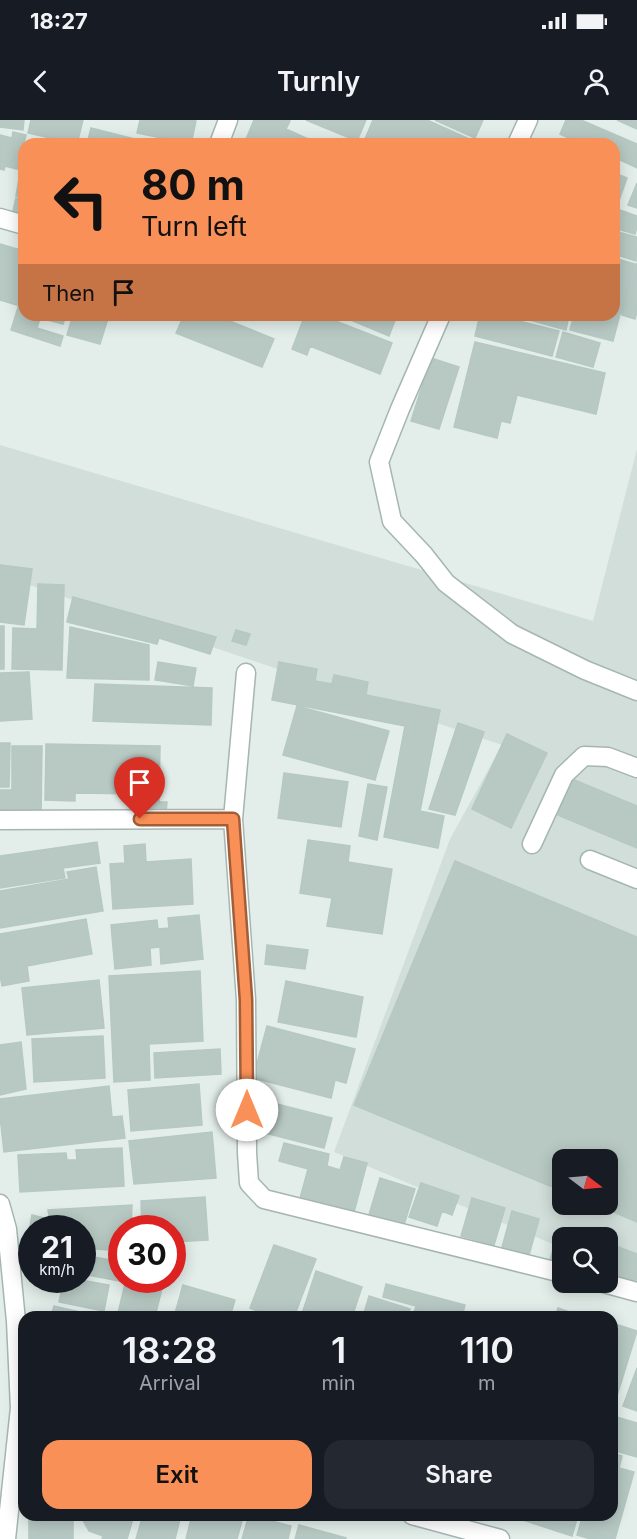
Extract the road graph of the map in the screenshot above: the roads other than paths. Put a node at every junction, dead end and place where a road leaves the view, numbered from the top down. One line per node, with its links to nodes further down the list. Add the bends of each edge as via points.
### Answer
1 (228, 120): 3 (street)
2 (528, 120): 4 (street)
3 (221, 138)
4 (520, 138)
5 (0, 218): 6 (street)
6 (18, 223)
7 (438, 321): 9 (street, via 379,462 392,521 446,583 512,634)
8 (246, 673): 11 (street)
9 (637, 691)
10 (637, 768): 13 (street, via 608,757 584,756 564,775)
11 (233, 819): 12 (street); 17 (street, via 246,1000 249,1183 264,1199)
12 (0, 820)
13 (532, 844)
14 (590, 860): 15 (street)
15 (637, 879)
16 (0, 1204): 20 (street, via 7,1229)
17 (552, 1271)
18 (618, 1287): 19 (street)
19 (637, 1292)
20 (18, 1350)
21 (18, 1441): 23 (street)
22 (434, 1521): 24 (street)
23 (6, 1539)
24 (500, 1539)

